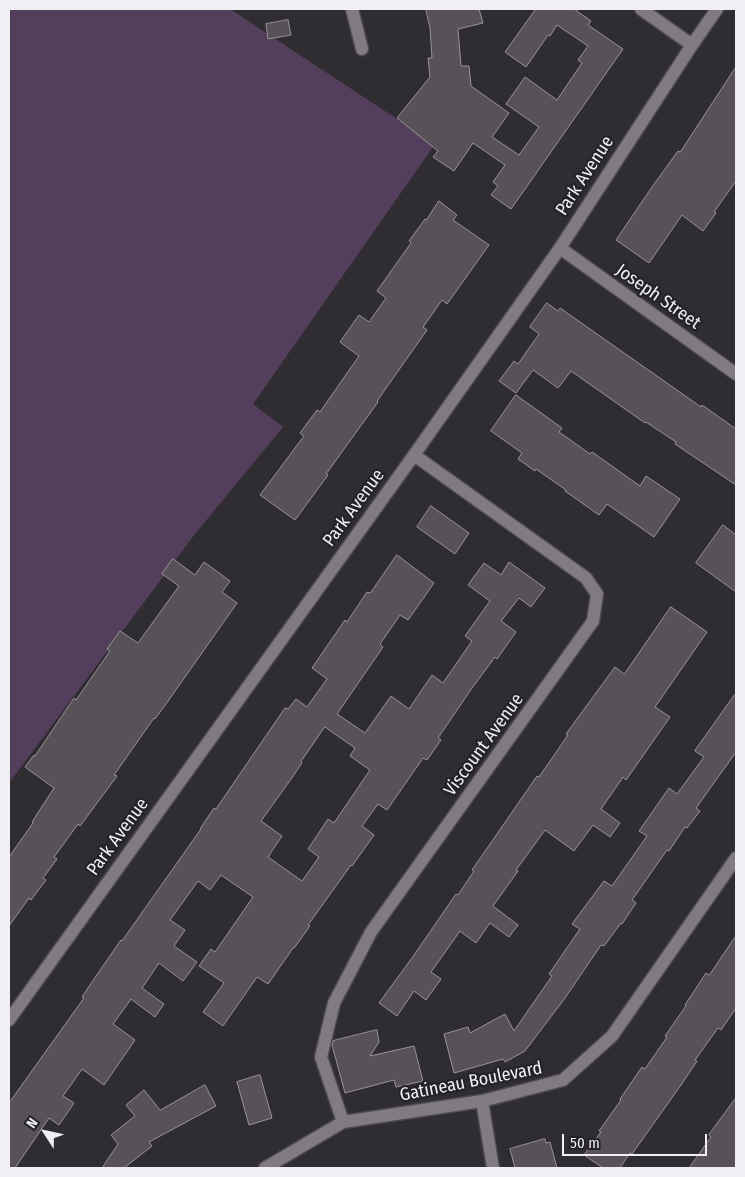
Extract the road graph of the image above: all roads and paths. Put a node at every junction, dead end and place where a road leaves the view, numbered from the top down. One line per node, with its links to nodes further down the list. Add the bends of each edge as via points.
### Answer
1 (352, 9): 5 (street)
2 (641, 9): 4 (street)
3 (717, 9): 4 (street, Park Avenue)
4 (692, 45): 6 (street, Park Avenue)
5 (362, 48)
6 (560, 248): 7 (street, Joseph Street); 8 (street, Park Avenue)
7 (736, 374)
8 (414, 455): 10 (street, Park Avenue); 12 (street, Viscount Avenue, via 586,578 597,594 593,621 371,932 334,1003 321,1057)
9 (736, 858): 11 (street, Gatineau Boulevard, via 612,1036 563,1080)
10 (9, 1020)
11 (482, 1101): 12 (street, Gatineau Boulevard); 14 (street)
12 (343, 1122): 13 (street, Gatineau Boulevard)
13 (264, 1168)
14 (493, 1168)

